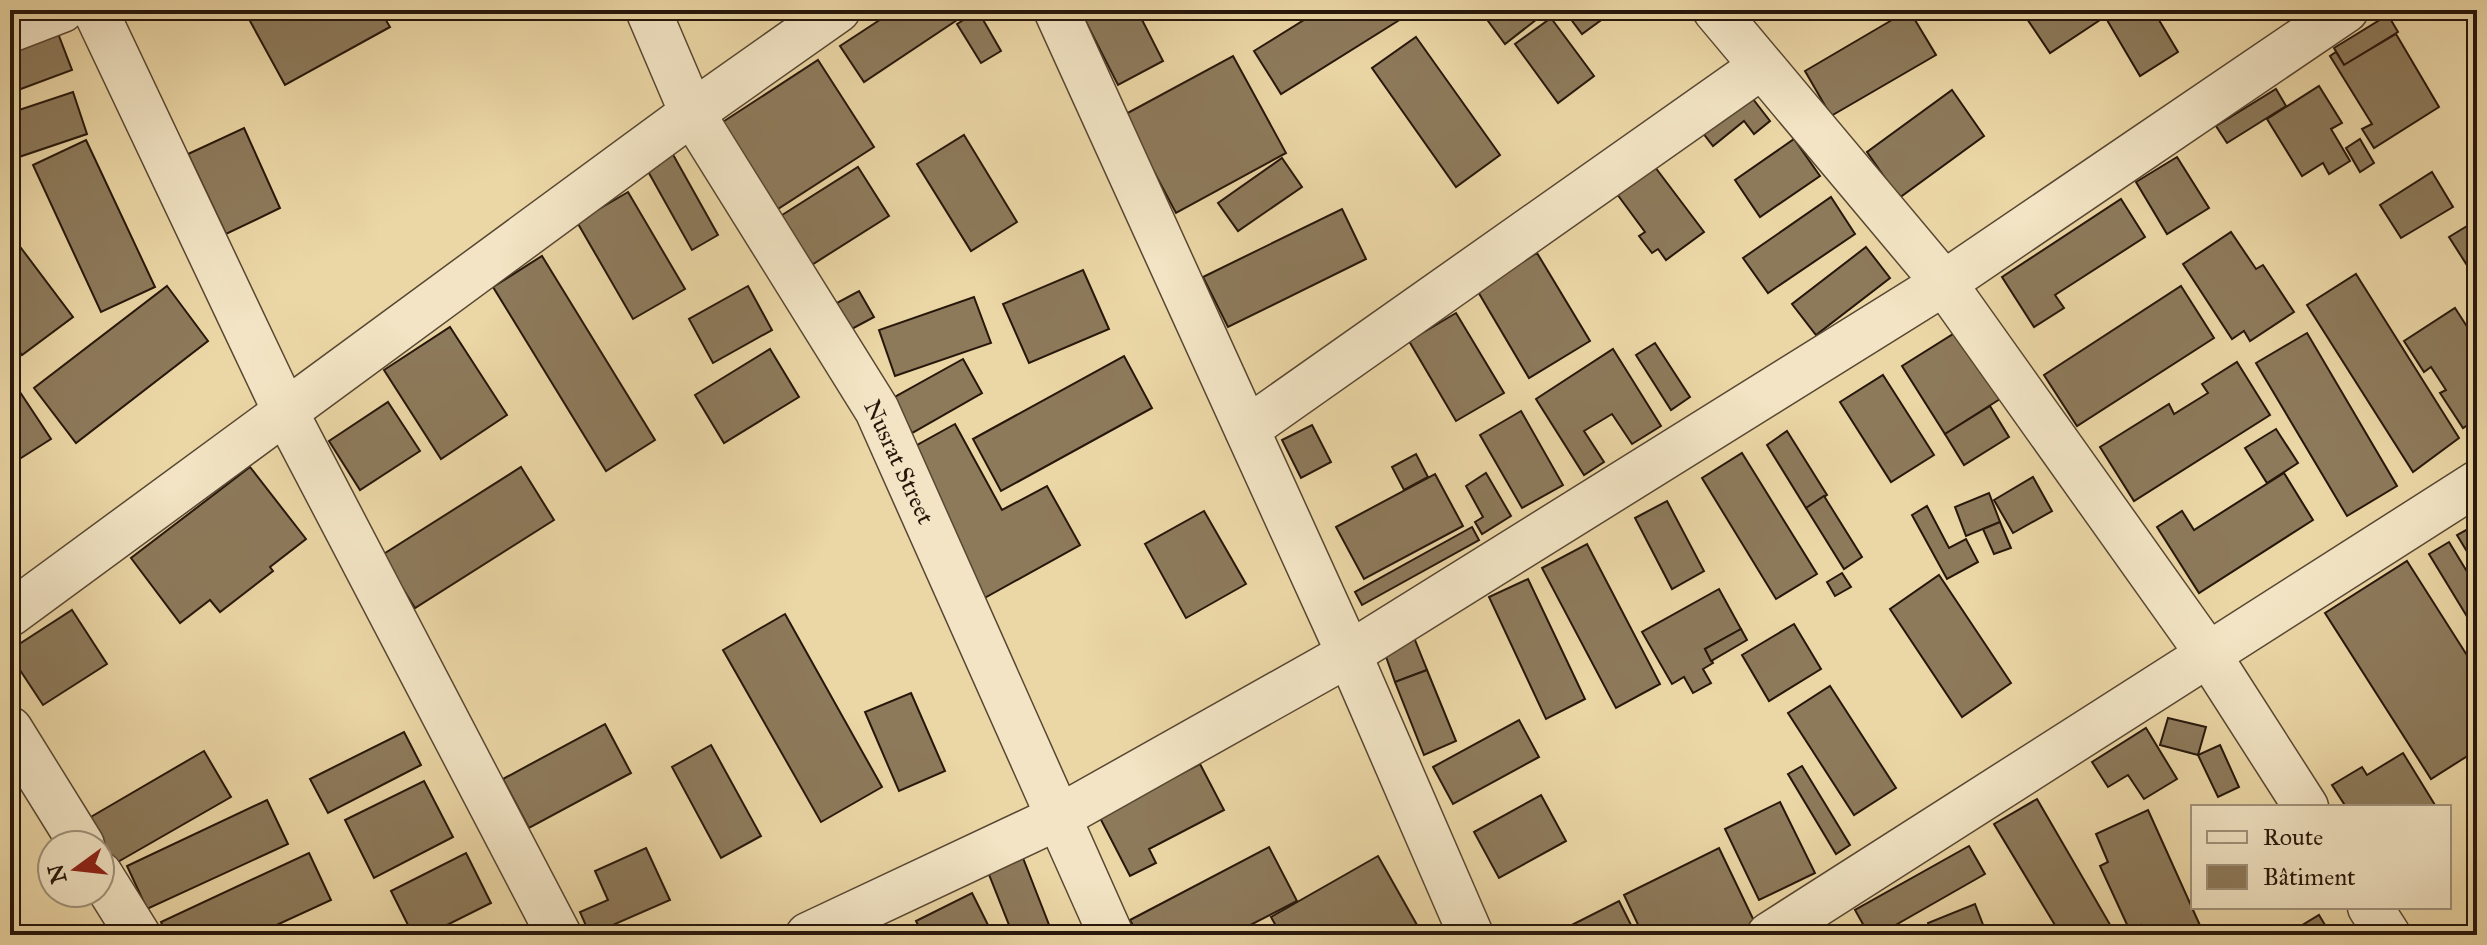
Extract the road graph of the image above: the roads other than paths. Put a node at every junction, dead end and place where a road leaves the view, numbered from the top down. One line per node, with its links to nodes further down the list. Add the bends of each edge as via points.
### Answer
1 (62, 10): 8 (street)
2 (95, 10): 12 (street)
3 (648, 10): 10 (street, Nusrat Street)
4 (838, 10): 10 (street)
5 (1056, 10): 13 (street)
6 (1715, 10): 9 (street)
7 (2341, 11): 11 (street)
8 (10, 30)
9 (1761, 67): 11 (street); 13 (street)
10 (692, 113): 12 (street); 20 (street, Nusrat Street, via 877,410)
11 (1944, 283): 16 (street); 17 (street)
12 (285, 411): 15 (street); 25 (street)
13 (1247, 429): 16 (street)
14 (2477, 483): 17 (street)
15 (10, 614)
16 (1349, 654): 20 (street); 28 (street)
17 (2208, 654): 19 (street); 29 (street)
18 (10, 729): 21 (street)
19 (2305, 805)
20 (1059, 817): 26 (street); 27 (street, Nusrat Street)
21 (72, 829)
22 (116, 900): 24 (street)
23 (2371, 909): 30 (street)
24 (138, 935)
25 (559, 935)
26 (808, 935)
27 (1111, 935)
28 (1471, 935)
29 (1769, 935)
30 (2388, 935)

